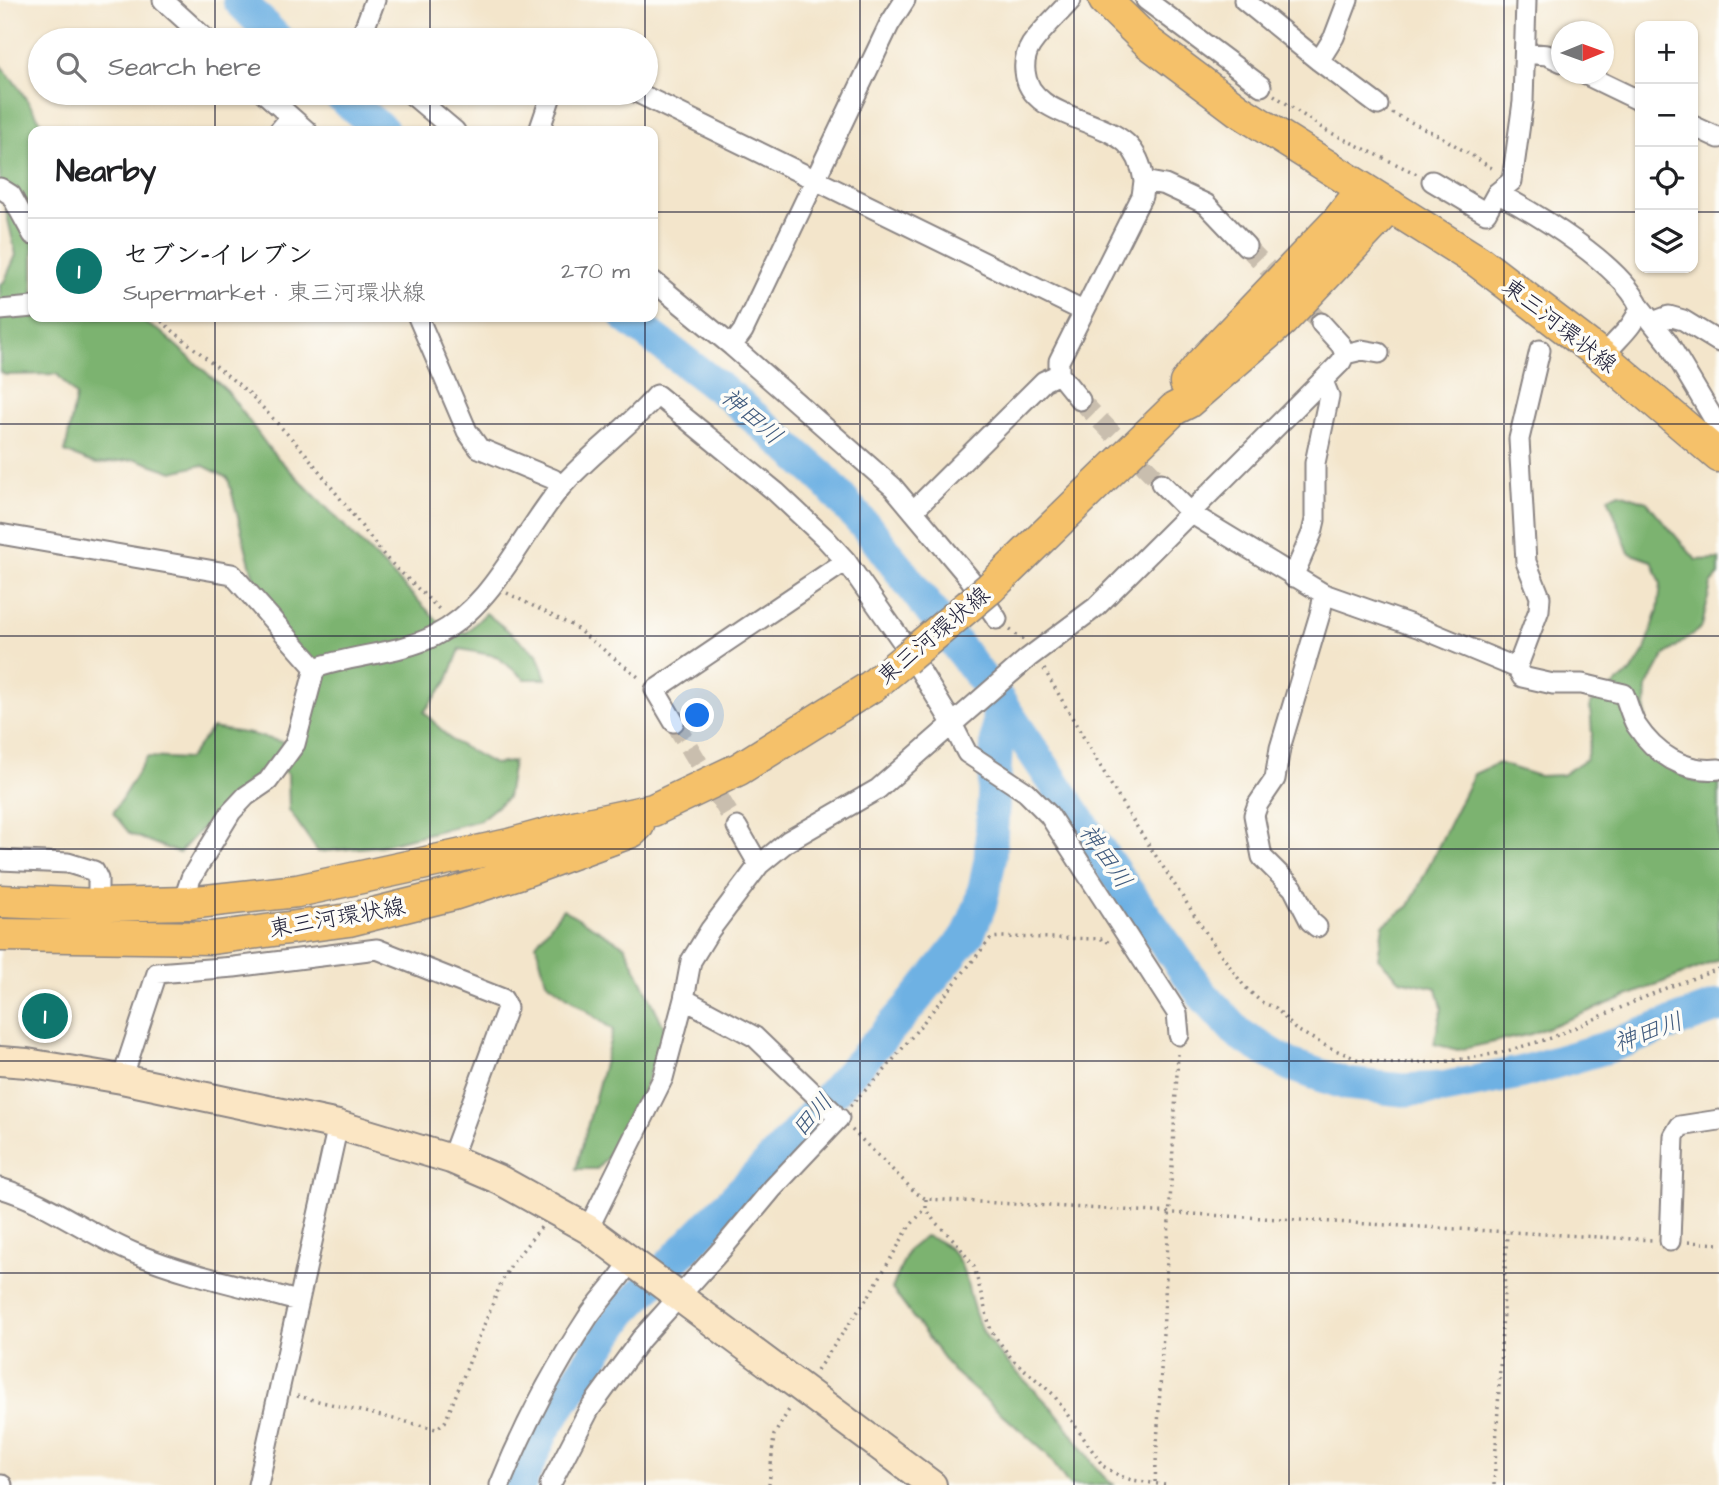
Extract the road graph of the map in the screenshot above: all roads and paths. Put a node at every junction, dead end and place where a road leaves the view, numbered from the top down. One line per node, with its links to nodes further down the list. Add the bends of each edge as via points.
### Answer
1 (163, 0): 10 (street)
2 (375, 0): 11 (street)
3 (905, 0): 29 (street)
4 (1071, 0): 30 (street, via 1030,47 1024,62 1026,82 1034,96 1050,106 1126,143 1142,168)
5 (1105, 0): 33 (main road, 東三河環状線, via 1149,43 1238,110)
6 (1146, 0): 16 (street)
7 (1244, 0): 14 (street)
8 (1348, 0): 14 (street)
9 (1526, 0): 12 (street)
10 (194, 28)
11 (364, 28)
12 (1526, 53): 13 (street); 28 (street)
13 (1551, 57)
14 (1319, 61): 22 (street)
15 (1605, 84): 17 (street)
16 (1261, 86): 31 (path, via 1325,130)
17 (1635, 99)
18 (658, 103): 29 (street)
19 (272, 105): 23 (street)
20 (424, 105): 24 (street)
21 (548, 105): 25 (street)
22 (1378, 105): 28 (path)
23 (285, 124)
24 (449, 126)
25 (541, 126)
26 (1698, 128): 27 (street)
27 (1719, 138)
28 (1512, 178): 34 (street)
29 (817, 180): 41 (street); 47 (street)
30 (1144, 181): 37 (street, via 1165,185 1206,204); 41 (street, via 1142,196)
31 (1432, 181): 34 (street, via 1486,213)
32 (0, 188): 36 (street, via 11,195)
33 (1363, 189): 35 (main road, 東三河環状線); 55 (main road, 東三河環状線, via 1201,365 1180,391)
34 (1497, 193): 42 (street, via 1586,250 1635,295)
35 (1391, 206): 51 (main road, 東三河環状線, via 1479,262); 55 (main road, 東三河環状線, via 1282,321)
36 (28, 225)
37 (1246, 246)
38 (658, 285): 47 (street)
39 (28, 307): 40 (street)
40 (0, 310)
41 (1083, 311): 52 (street, via 1059,361)
42 (1646, 315): 46 (street, via 1682,320); 51 (street); 56 (street, via 1668,342)
43 (162, 322): 68 (path, via 249,393 306,454 386,558)
44 (420, 322): 59 (street, via 479,448)
45 (1321, 323): 49 (street)
46 (1719, 342)
47 (732, 346): 60 (street, via 864,460)
48 (1540, 350): 70 (street, via 1519,439 1526,562 1540,597)
49 (1345, 354): 50 (street, via 1363,350); 53 (street)
50 (1379, 354)
51 (1603, 358): 57 (main road, 東三河環状線)
52 (1059, 374): 54 (street); 60 (street, via 1044,381)
53 (1323, 382): 61 (street); 64 (street, via 1329,396 1315,463 1315,520)
54 (1080, 400)
55 (1174, 409): 75 (main road, 東三河環状線, bridge, via 990,588 872,686 740,769)
56 (1719, 428)
57 (1719, 456)
58 (1161, 483): 61 (street)
59 (561, 487): 63 (street, via 657,395 776,492); 65 (street)
60 (913, 511): 67 (street)
61 (1192, 514): 64 (street); 73 (street, via 1096,607)
62 (0, 534): 69 (street, via 232,574)
63 (846, 561): 71 (street); 73 (street, via 904,643)
64 (1293, 577): 66 (street)
65 (493, 585): 68 (street); 71 (path, via 573,625)
66 (1324, 594): 70 (street); 82 (street, via 1275,779 1254,815 1262,857 1293,888)
67 (997, 619)
68 (454, 623): 69 (street, via 417,643)
69 (315, 668): 80 (street, via 295,744 268,781 230,812 191,878)
70 (1517, 668): 74 (street, via 1522,677 1624,694 1636,724 1676,763)
71 (655, 690): 72 (street)
72 (674, 722)
73 (952, 724): 78 (street, via 878,789 788,841); 86 (street, via 967,753 1011,781 1049,815 1177,1013)
74 (1719, 769)
75 (653, 810): 80 (main road, 東三河環状線, via 297,891); 83 (main road, 東三河環状線, via 632,831 518,873 349,920 212,938)
76 (737, 827): 78 (street)
77 (0, 860): 81 (street, via 68,863 94,871)
78 (759, 865): 85 (street, via 691,961)
79 (0, 901): 81 (main road, 東三河環状線)
80 (188, 903): 81 (main road, 東三河環状線)
81 (98, 905)
82 (1317, 928)
83 (0, 935)
84 (1111, 945): 89 (path, via 1104,939 991,938 886,1070)
85 (684, 999): 89 (street, via 755,1037); 98 (street, via 663,1078)
86 (1179, 1035): 97 (path)
87 (0, 1061): 88 (street)
88 (122, 1079): 91 (street); 92 (street, via 156,973 377,949 503,999 506,1009)
89 (836, 1115): 94 (path); 103 (street)
90 (1719, 1120): 100 (street, via 1680,1126 1674,1136)
91 (338, 1125): 92 (street); 104 (street)
92 (451, 1158): 96 (street)
93 (0, 1188): 104 (street, via 25,1195 133,1252 191,1273)
94 (926, 1199): 95 (path); 97 (path)
95 (926, 1208): 105 (path, via 909,1227); 107 (path, via 974,1267 991,1331 1012,1359 1053,1394 1103,1466 1132,1480)
96 (555, 1209): 98 (street); 106 (path, via 501,1283 445,1422 436,1429)
97 (1170, 1212): 99 (path); 107 (path)
98 (588, 1229): 102 (street)
99 (1507, 1233): 100 (path); 114 (path)
100 (1670, 1241): 101 (path)
101 (1719, 1244)
102 (634, 1264): 103 (street); 109 (street, via 605,1293 553,1372)
103 (674, 1293): 105 (street); 110 (street, via 589,1410)
104 (298, 1301): 106 (street)
105 (804, 1390): 111 (path, via 774,1435); 112 (street)
106 (278, 1392): 108 (street)
107 (1155, 1482): 113 (path)
108 (258, 1485)
109 (500, 1485)
110 (550, 1485)
111 (769, 1485)
112 (932, 1485)
113 (1165, 1485)
114 (1494, 1485)

